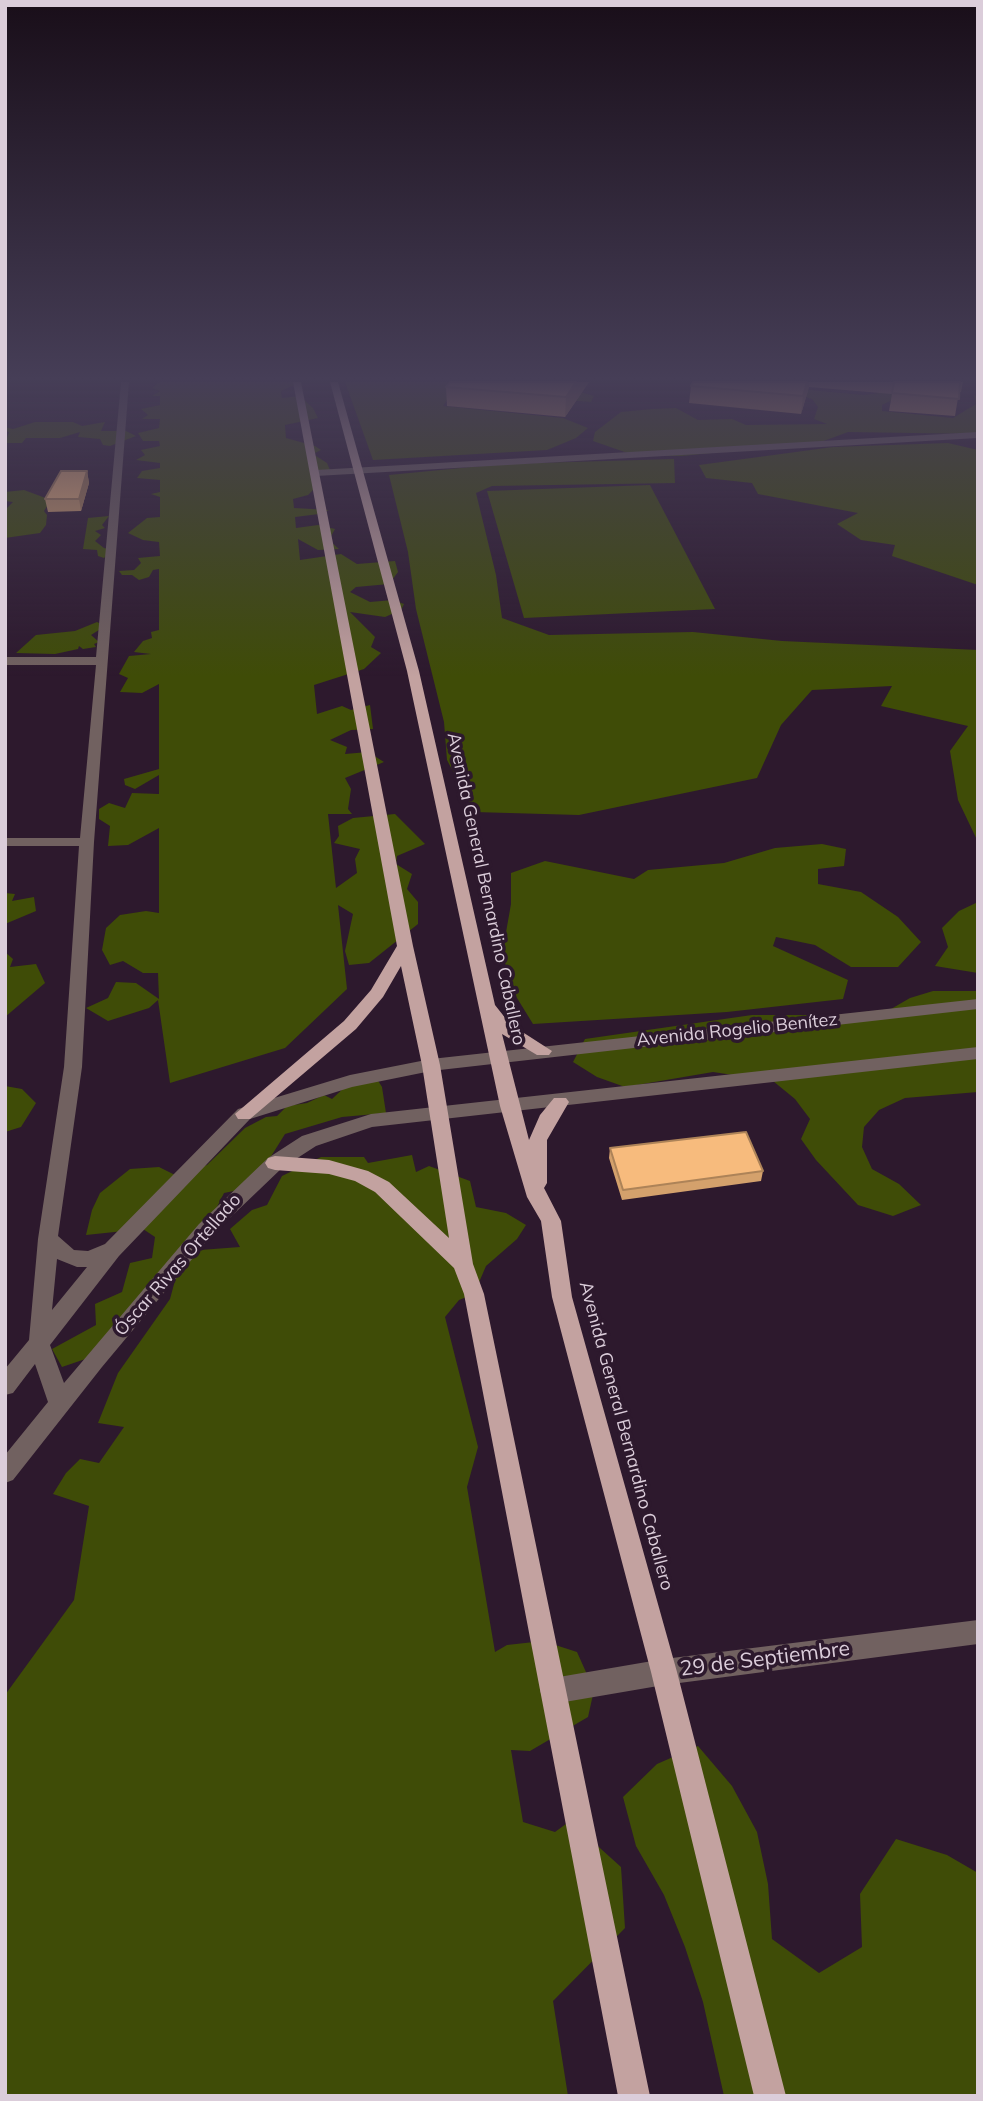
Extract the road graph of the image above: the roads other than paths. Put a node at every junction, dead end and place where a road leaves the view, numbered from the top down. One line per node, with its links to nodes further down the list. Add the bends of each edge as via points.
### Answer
1 (118, 480): 5 (street)
2 (317, 480): 8 (main road)
3 (360, 480): 9 (main road, Avenida General Bernardino Caballero, via 413,671)
4 (5, 661): 5 (street)
5 (104, 661): 7 (street)
6 (5, 842): 7 (street)
7 (87, 842): 21 (street, via 74,1067)
8 (405, 946): 14 (main road); 17 (main road, via 351,1026)
9 (484, 1002): 11 (main road, via 504,1027); 13 (main road, Avenida General Bernardino Caballero)
10 (978, 1004): 11 (street, Avenida Rogelio Benítez)
11 (543, 1051): 13 (street, Avenida Rogelio Benítez)
12 (978, 1053): 15 (street)
13 (497, 1058): 14 (street, Avenida Rogelio Benítez); 16 (main road, Avenida General Bernardino Caballero)
14 (431, 1065): 17 (street, via 350,1081); 18 (main road)
15 (560, 1101): 16 (street); 20 (main road, via 538,1139)
16 (509, 1106): 18 (street, Óscar Rivas Ortellado); 20 (main road, Avenida General Bernardino Caballero)
17 (244, 1114): 22 (street)
18 (437, 1114): 19 (street, Óscar Rivas Ortellado, via 371,1121 309,1141); 23 (main road)
19 (275, 1163): 23 (main road, via 329,1167 382,1187); 26 (street, Óscar Rivas Ortellado, via 206,1229)
20 (537, 1197): 29 (main road, Avenida General Bernardino Caballero, via 551,1221 562,1297)
21 (48, 1239): 22 (street, via 77,1259); 24 (street)
22 (112, 1251): 24 (street)
23 (463, 1264): 30 (main road, via 474,1294)
24 (39, 1344): 25 (street); 26 (street)
25 (5, 1386)
26 (60, 1403): 27 (street, Óscar Rivas Ortellado)
27 (5, 1474)
28 (978, 1632): 29 (street, 29 de Septiembre)
29 (664, 1672): 30 (street, 29 de Septiembre); 32 (main road, Avenida General Bernardino Caballero)
30 (553, 1691): 31 (main road)
31 (634, 2096)
32 (769, 2096)

